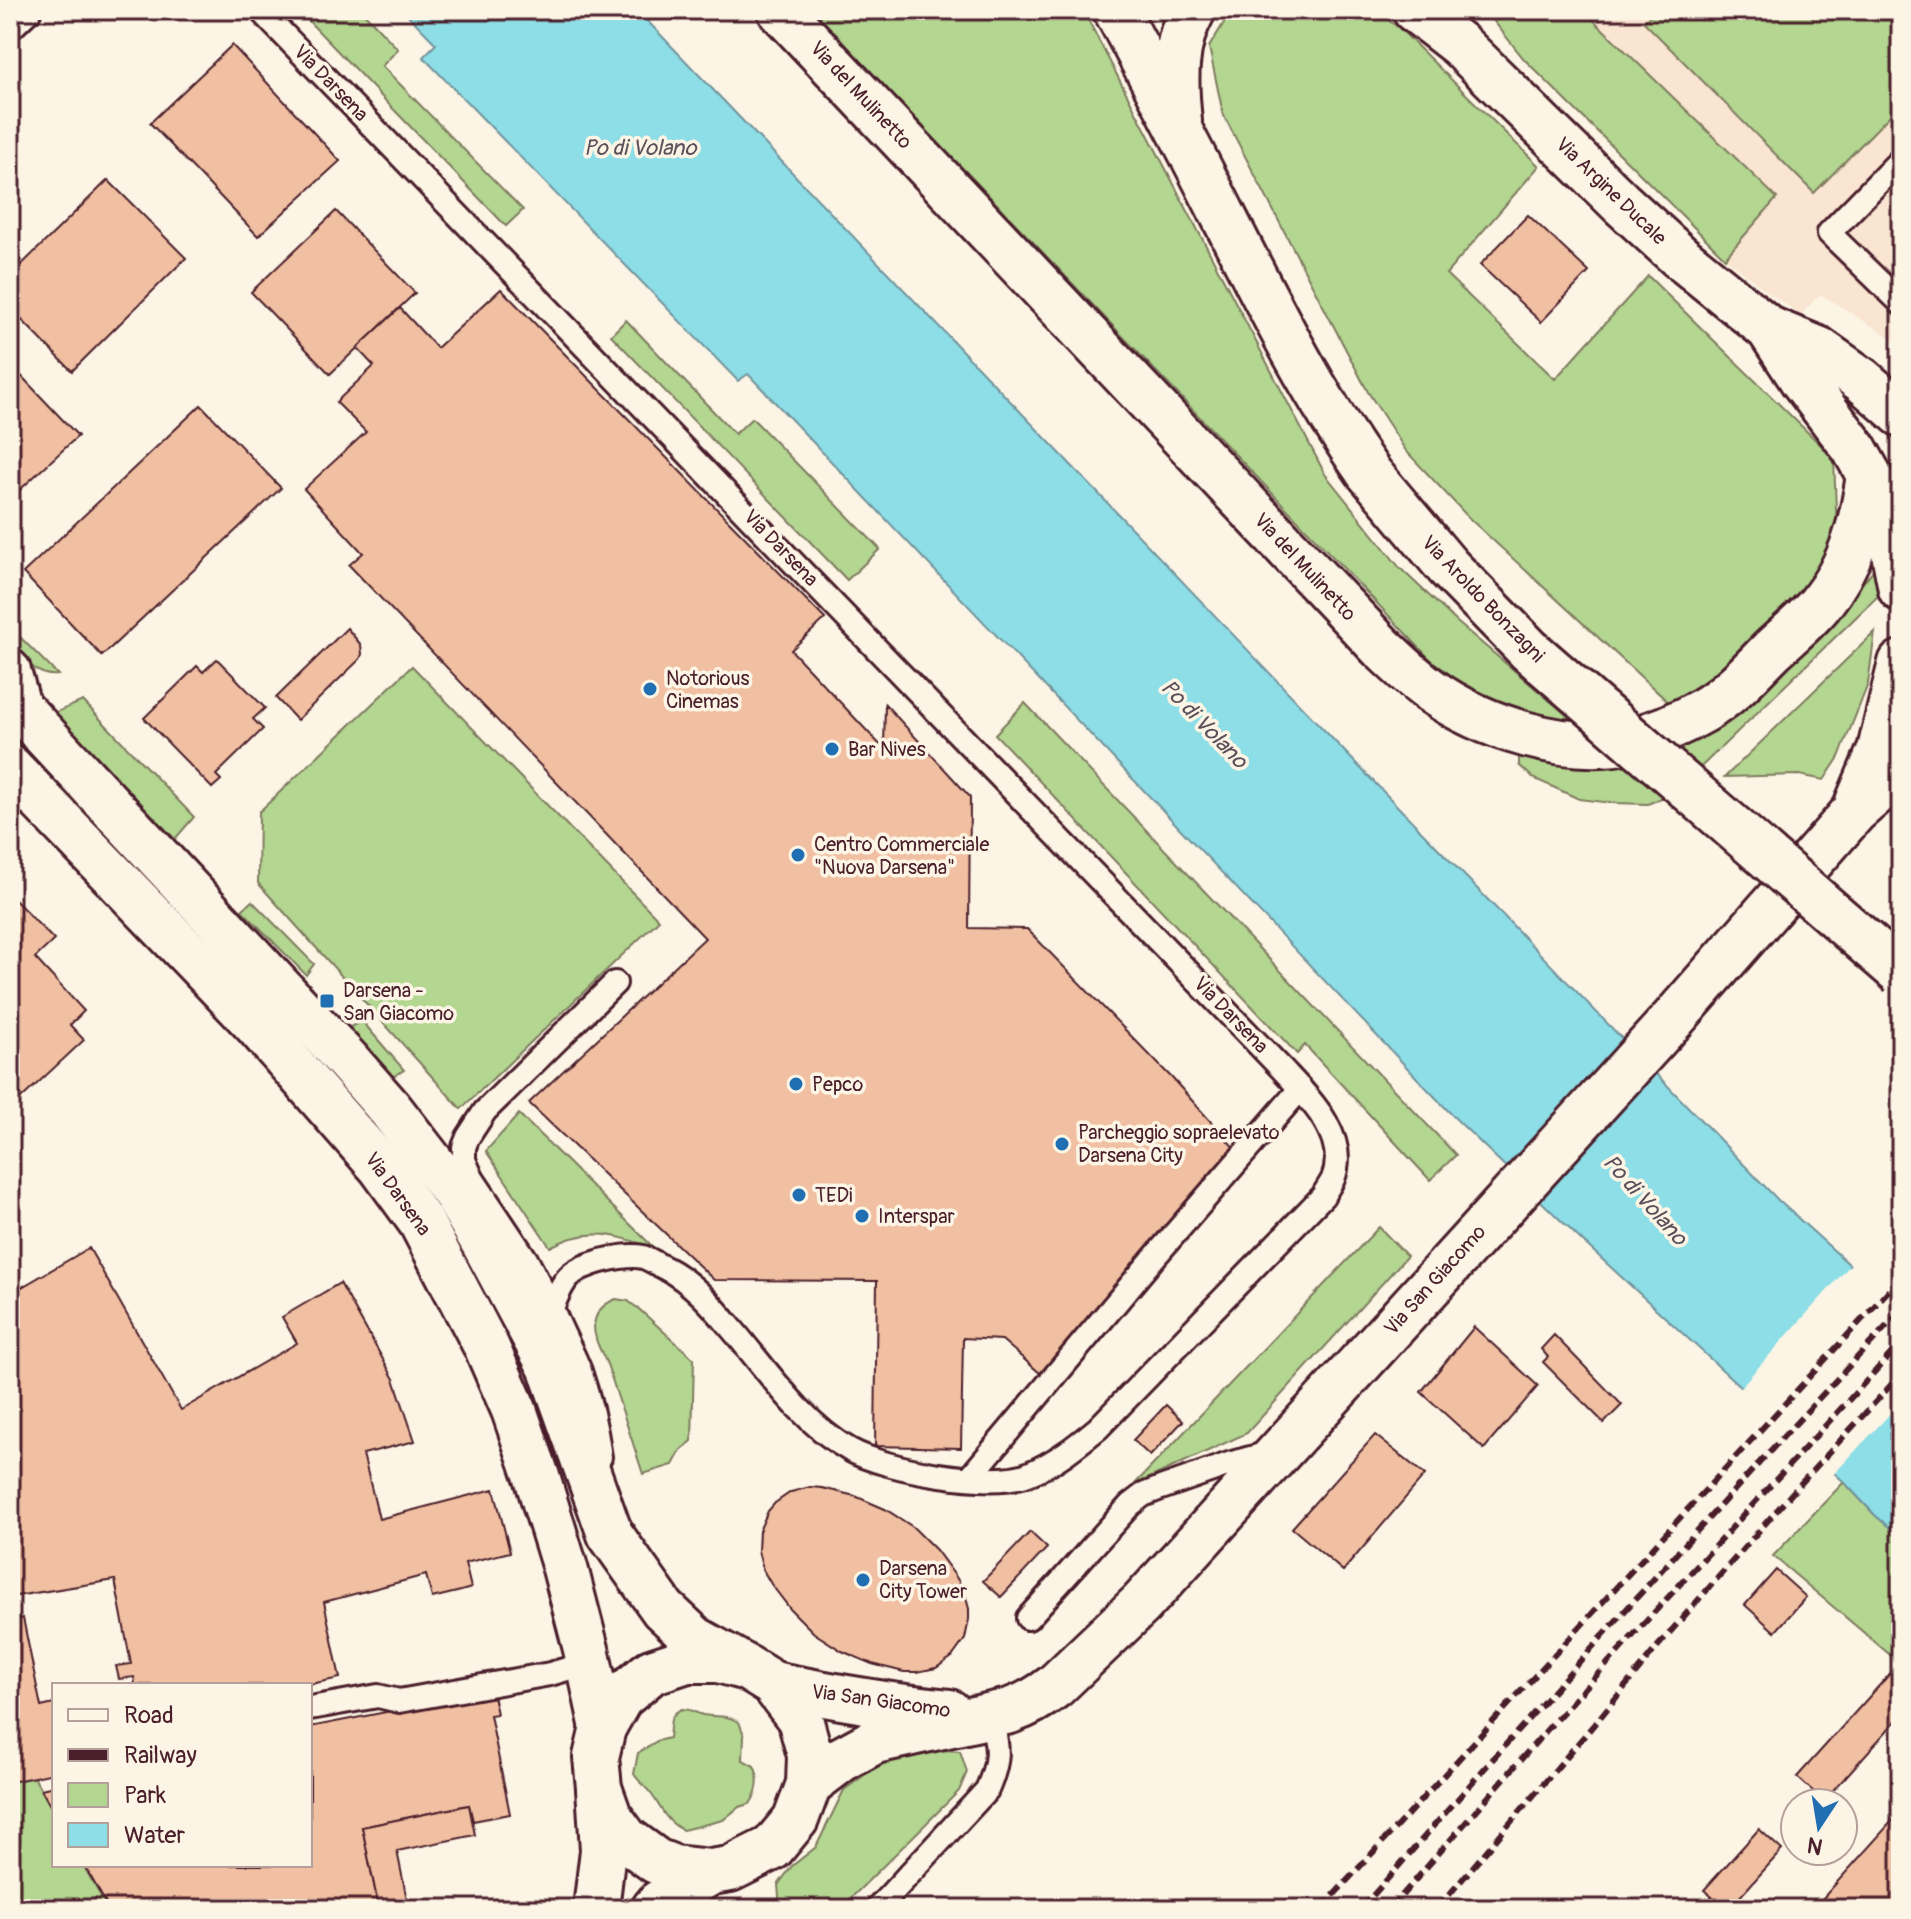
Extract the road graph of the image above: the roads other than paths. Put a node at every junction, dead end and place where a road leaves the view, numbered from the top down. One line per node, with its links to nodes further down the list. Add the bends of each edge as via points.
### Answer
1 (30, 10): 9 (lane)
2 (260, 10): 25 (lane, Via Darsena)
3 (780, 10): 15 (main road, Via del Mulinetto, via 1380,646 1429,689 1473,716 1555,741 1609,744 1656,733 1706,709 1734,688 1832,588 1855,543)
4 (1116, 10): 10 (main road, Via Aroldo Bonzagni)
5 (1134, 10): 10 (main road, Via Aroldo Bonzagni)
6 (1193, 10): 10 (main road, Via Aroldo Bonzagni, via 1175,70)
7 (1415, 10): 8 (main road, Via Argine Ducale)
8 (1453, 28): 13 (main road, Via Argine Ducale, via 1621,203)
9 (10, 29)
10 (1180, 131): 23 (main road, Via Aroldo Bonzagni, bridge, via 1328,411 1369,473 1448,567 1529,650)
11 (1901, 159): 12 (lane, via 1829,233)
12 (1901, 303)
13 (1769, 329): 14 (main road, Via Argine Ducale, via 1818,349); 15 (main road, Via Argine Ducale, via 1803,381)
14 (1894, 404)
15 (1875, 465): 16 (main road, Via Argine Ducale)
16 (1901, 589)
17 (10, 658): 19 (lane, Via Darsena, via 18,666)
18 (1901, 663): 22 (main road, via 1880,750)
19 (22, 711): 29 (main road, Via Darsena, via 347,1060 455,1193 550,1366)
20 (10, 768): 31 (main road, Via Darsena, via 303,1076 421,1222 514,1410 565,1568)
21 (1901, 771): 22 (main road)
22 (1854, 812): 27 (main road, Via San Giacomo)
23 (1901, 973)
24 (615, 983): 26 (lane, via 485,1111 464,1147 472,1178)
25 (1300, 1089): 28 (lane); 28 (lane, Via Darsena, via 1324,1121 1335,1147 1334,1177 1323,1196 1098,1428 1062,1458 1025,1476)
26 (552, 1308): 28 (lane, Via Darsena, via 561,1283 586,1265 643,1257 678,1275 713,1306 809,1419 850,1450 890,1465); 29 (lane, Via Darsena, via 594,1417)
27 (1280, 1450): 30 (lane, via 1143,1495); 34 (main road, Via San Giacomo, via 1141,1604 1055,1686 1025,1706)
28 (970, 1477)
29 (610, 1534): 32 (main road, Via Darsena, via 663,1609 695,1639)
30 (1028, 1618)
31 (588, 1663): 33 (lane, via 399,1701 378,1696); 35 (main road, Via Darsena)
32 (760, 1676): 34 (main road, Via San Giacomo, via 837,1697); 35 (main road, Via Darsena, via 719,1660 687,1660 651,1672 620,1698); 36 (main road, Via Darsena, via 800,1719 810,1755)
33 (312, 1708)
34 (991, 1715): 36 (main road, Via San Giacomo, via 875,1741); 41 (lane, via 997,1767 987,1790)
35 (603, 1728): 37 (main road, Via Darsena, via 596,1757)
36 (809, 1784): 38 (main road, Via Darsena, via 796,1819 772,1848 730,1869)
37 (599, 1788): 38 (main road, Via Darsena, via 609,1816 626,1839 665,1865); 39 (main road, via 603,1850)
38 (711, 1872): 40 (main road)
39 (596, 1909)
40 (654, 1909)
41 (877, 1909)

